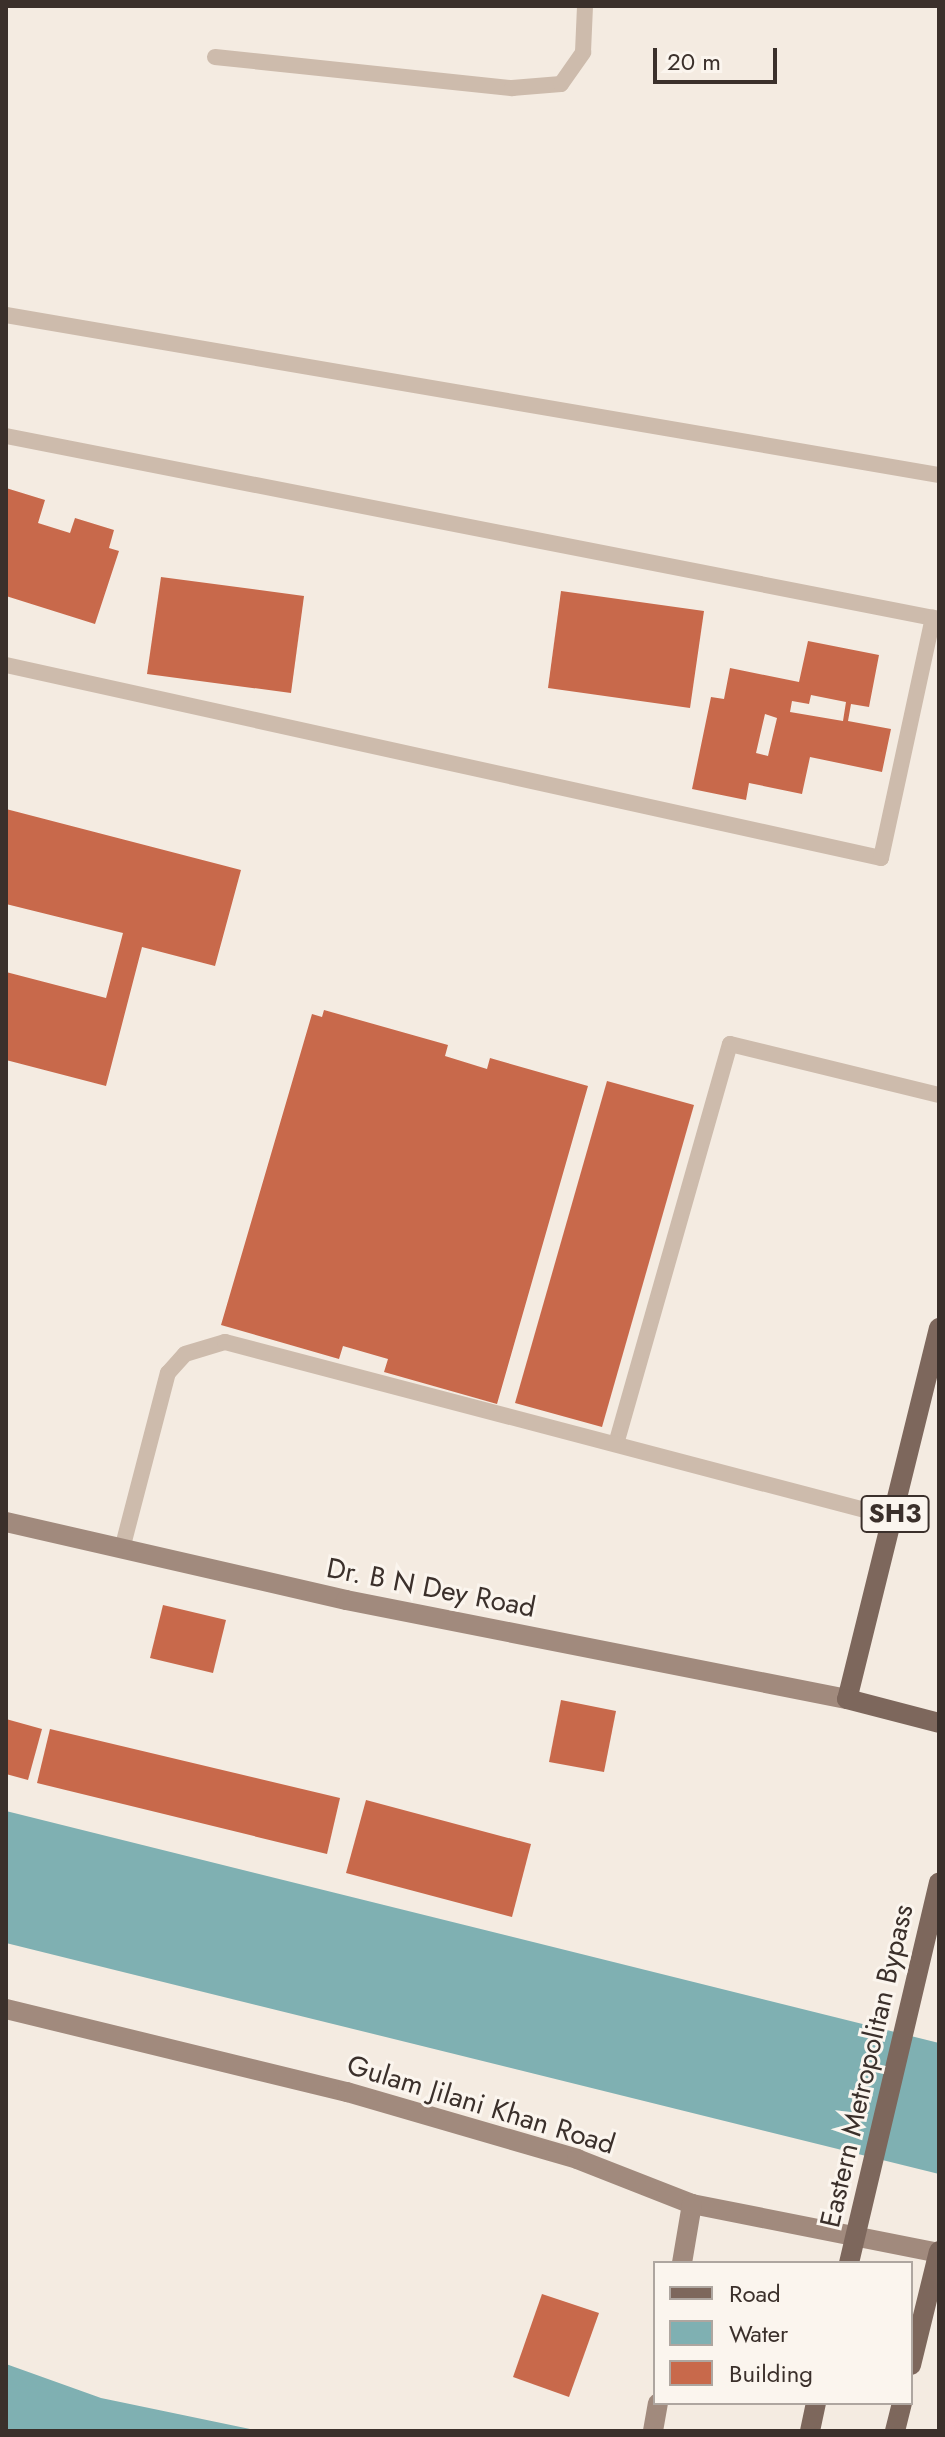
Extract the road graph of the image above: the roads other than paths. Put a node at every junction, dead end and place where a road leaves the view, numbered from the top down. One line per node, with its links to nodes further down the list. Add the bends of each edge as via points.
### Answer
1 (585, 6): 2 (lane, via 583,52 561,84 512,88)
2 (215, 57)
3 (6, 315): 5 (lane)
4 (6, 436): 6 (lane)
5 (939, 475)
6 (936, 619): 7 (lane, via 881,858)
7 (6, 665)
8 (939, 1095): 10 (lane, via 730,1044)
9 (939, 1328): 11 (main road, SH3)
10 (616, 1444): 11 (lane); 13 (lane, via 225,1342 185,1354 168,1373)
11 (895, 1518): 14 (main road, SH3)
12 (6, 1522): 13 (street, Dr. B N Dey Road)
13 (122, 1549): 14 (street, Dr. B N Dey Road, via 346,1600)
14 (847, 1699): 15 (main road)
15 (939, 1723)
16 (939, 1883): 21 (main road, Eastern Metropolitan Bypass, bridge)
17 (6, 2009): 18 (street, Gulam Jilani Khan Road, via 347,2092 577,2159)
18 (692, 2204): 19 (street, Gulam Jilani Khan Road); 20 (street)
19 (939, 2252): 22 (main road, bridge)
20 (682, 2261)
21 (849, 2261)
22 (913, 2357)
23 (658, 2405): 26 (street)
24 (816, 2405): 27 (main road)
25 (902, 2405): 28 (main road)
26 (653, 2431)
27 (810, 2431)
28 (895, 2431)

